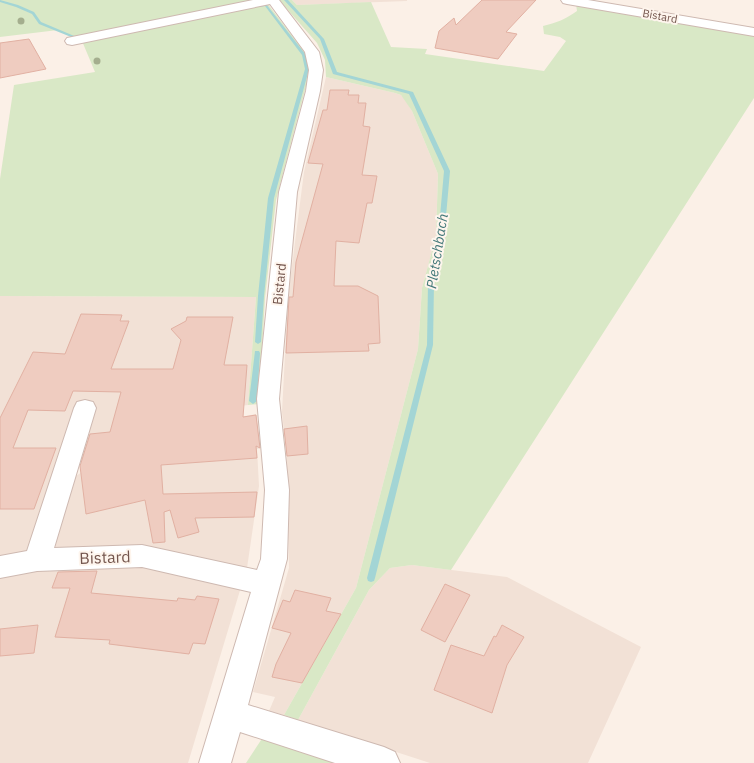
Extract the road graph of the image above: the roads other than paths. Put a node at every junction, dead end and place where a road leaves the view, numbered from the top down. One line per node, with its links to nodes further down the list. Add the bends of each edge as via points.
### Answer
1 (272, 0): 4 (street); 8 (street, Bistard, via 312,52 316,70 314,91 288,192 268,399 277,513 274,559)
2 (567, 0): 3 (street, Bistard)
3 (754, 32)
4 (72, 42)
5 (85, 408): 6 (street)
6 (37, 560): 7 (street, Bistard); 8 (street, Bistard, via 142,556)
7 (0, 567)
8 (267, 584): 9 (street, Bistard)
9 (230, 714): 10 (street, Bistard); 11 (street)
10 (215, 763)
11 (384, 763)

